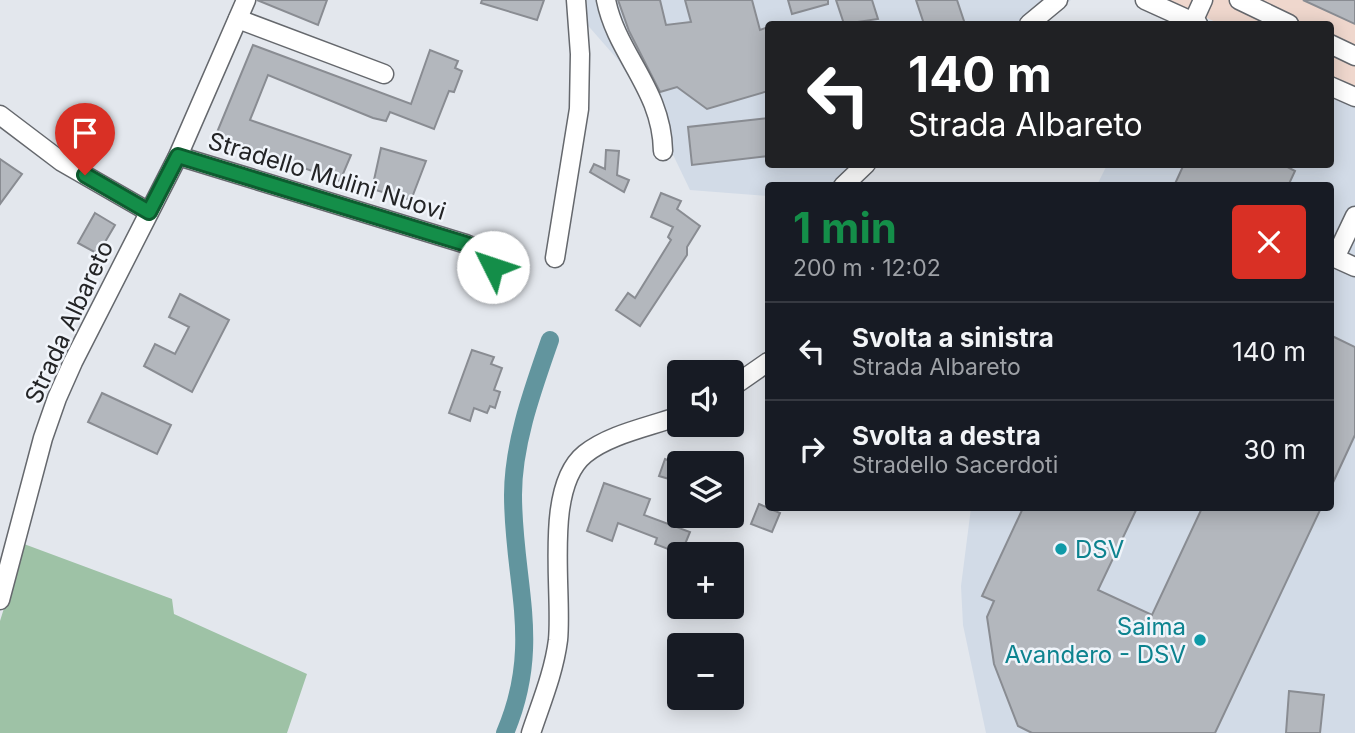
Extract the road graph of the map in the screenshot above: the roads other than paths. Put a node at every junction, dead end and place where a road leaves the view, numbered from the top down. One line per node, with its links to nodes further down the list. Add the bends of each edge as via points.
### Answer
1 (246, 0): 8 (street, Strada Albareto)
2 (576, 0): 25 (street, via 579,109)
3 (606, 0): 19 (street, via 656,105)
4 (1058, 0): 9 (street)
5 (1145, 0): 10 (street)
6 (1203, 0): 11 (street)
7 (1239, 0): 12 (street)
8 (238, 19): 15 (street); 20 (street, Strada Albareto)
9 (1033, 21)
10 (1191, 21)
11 (1196, 21)
12 (1283, 21)
13 (1334, 46): 14 (street)
14 (1355, 56)
15 (384, 74)
16 (1334, 88): 17 (street)
17 (1355, 97)
18 (0, 115): 23 (street, via 62,162)
19 (663, 151)
20 (178, 156): 23 (street, Strada Albareto); 26 (street, Stradello Mulini Nuovi, via 466,244 482,251)
21 (862, 168): 22 (street)
22 (847, 182)
23 (149, 212): 31 (street, Strada Albareto, via 58,398)
24 (1355, 216): 27 (street, via 1335,258)
25 (555, 258)
26 (493, 267)
27 (1355, 267)
28 (765, 364): 29 (street)
29 (744, 379)
30 (667, 420): 32 (street, via 596,447 575,464 570,475 560,516 558,642)
31 (0, 600)
32 (531, 733)

